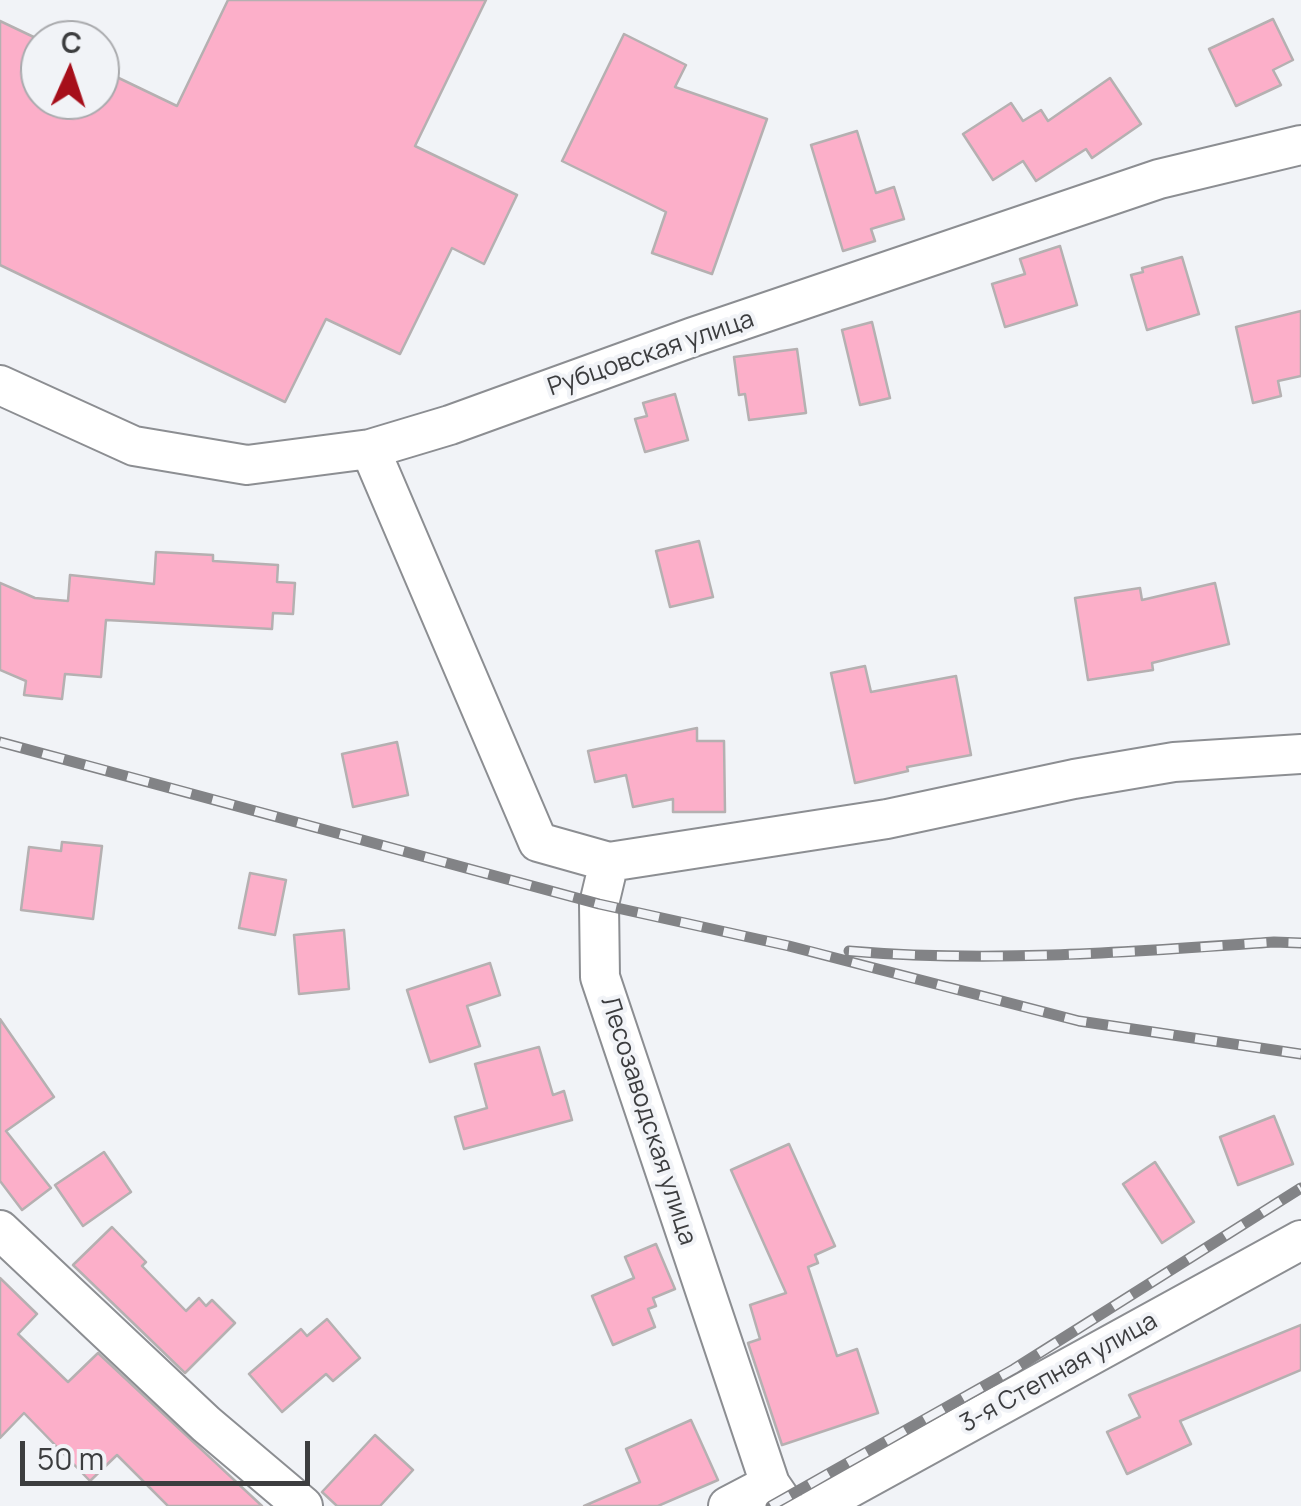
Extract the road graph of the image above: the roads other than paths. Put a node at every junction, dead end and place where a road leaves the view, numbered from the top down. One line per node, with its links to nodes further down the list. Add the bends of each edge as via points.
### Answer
1 (1301, 145): 3 (street, Рубцовская улица, via 1159,179)
2 (0, 385): 3 (street, Рубцовская улица, via 134,446 247,466)
3 (370, 449): 5 (street, via 538,842)
4 (1301, 754): 5 (street, via 1174,762 887,819)
5 (610, 862): 8 (street, Лесозаводская улица, via 599,904 600,977)
6 (0, 1230): 9 (street)
7 (1301, 1240): 11 (street, 3-я Степная улица)
8 (777, 1495): 10 (street)
9 (303, 1506)
10 (728, 1506)
11 (817, 1506)

